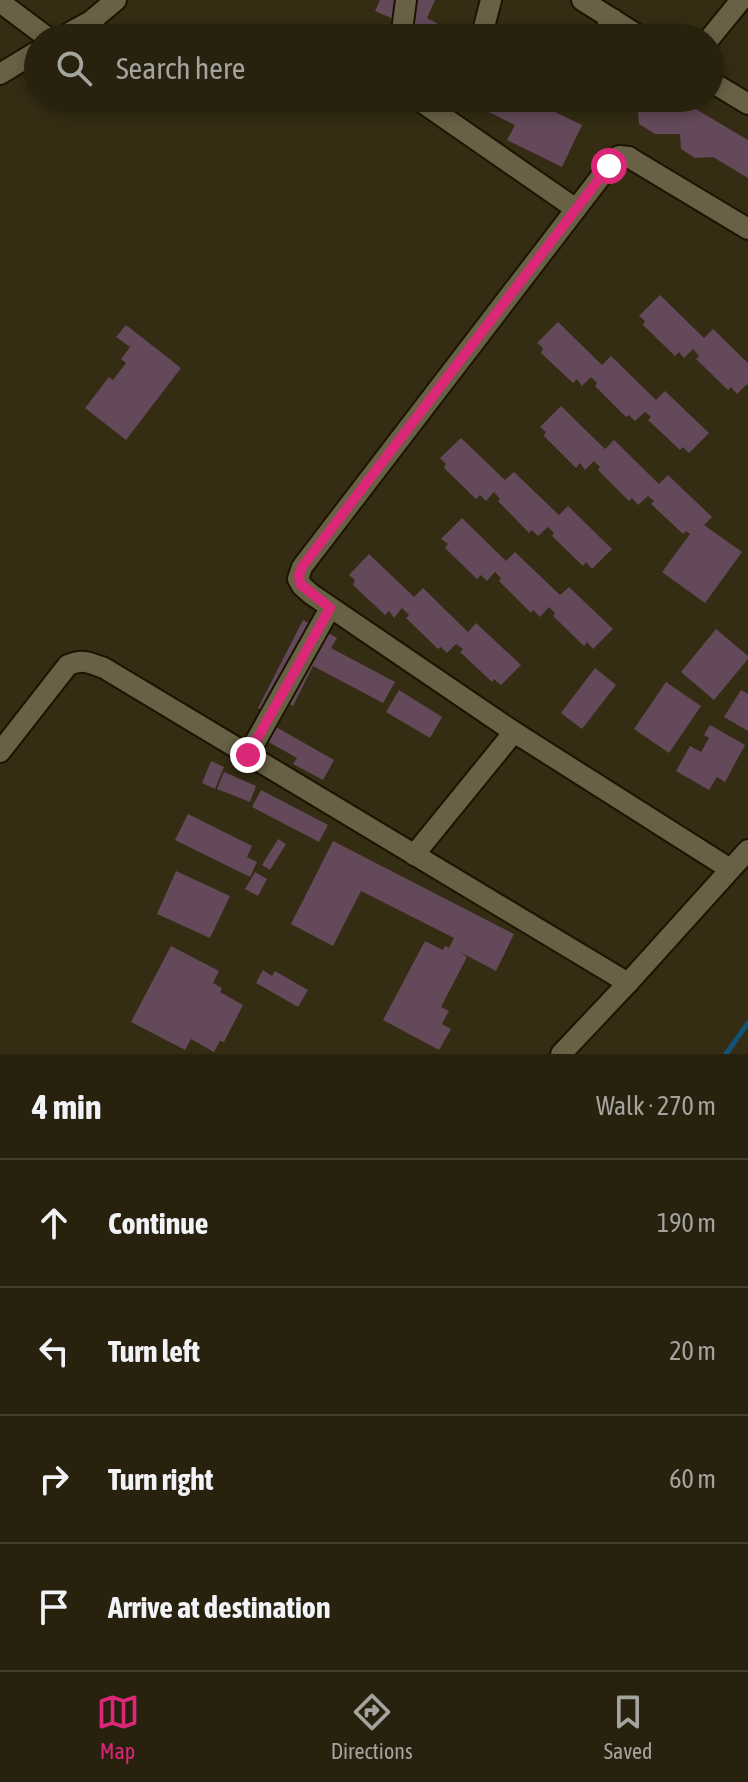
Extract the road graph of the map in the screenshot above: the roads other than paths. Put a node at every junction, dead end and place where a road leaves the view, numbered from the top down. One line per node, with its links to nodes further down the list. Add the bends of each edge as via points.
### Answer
1 (116, 0): 9 (street)
2 (406, 0): 10 (street)
3 (491, 0): 11 (street)
4 (582, 0): 7 (street)
5 (741, 0): 14 (street)
6 (0, 2): 8 (street)
7 (613, 19): 12 (street); 13 (street)
8 (29, 24)
9 (86, 24)
10 (403, 24)
11 (485, 24)
12 (610, 24)
13 (621, 24)
14 (721, 24)
15 (24, 59): 16 (street)
16 (0, 74)
17 (724, 89): 18 (street)
18 (748, 104)
19 (436, 112): 20 (street)
20 (576, 209): 21 (street, via 622,156); 22 (street, via 302,567 300,584)
21 (748, 229)
22 (330, 608): 23 (street); 25 (street)
23 (514, 732): 27 (street); 28 (street)
24 (0, 752): 25 (street, via 68,665 87,661)
25 (248, 755): 27 (street)
26 (748, 850): 28 (street)
27 (414, 855): 29 (street)
28 (730, 869): 29 (street)
29 (628, 983): 30 (street)
30 (561, 1054)

